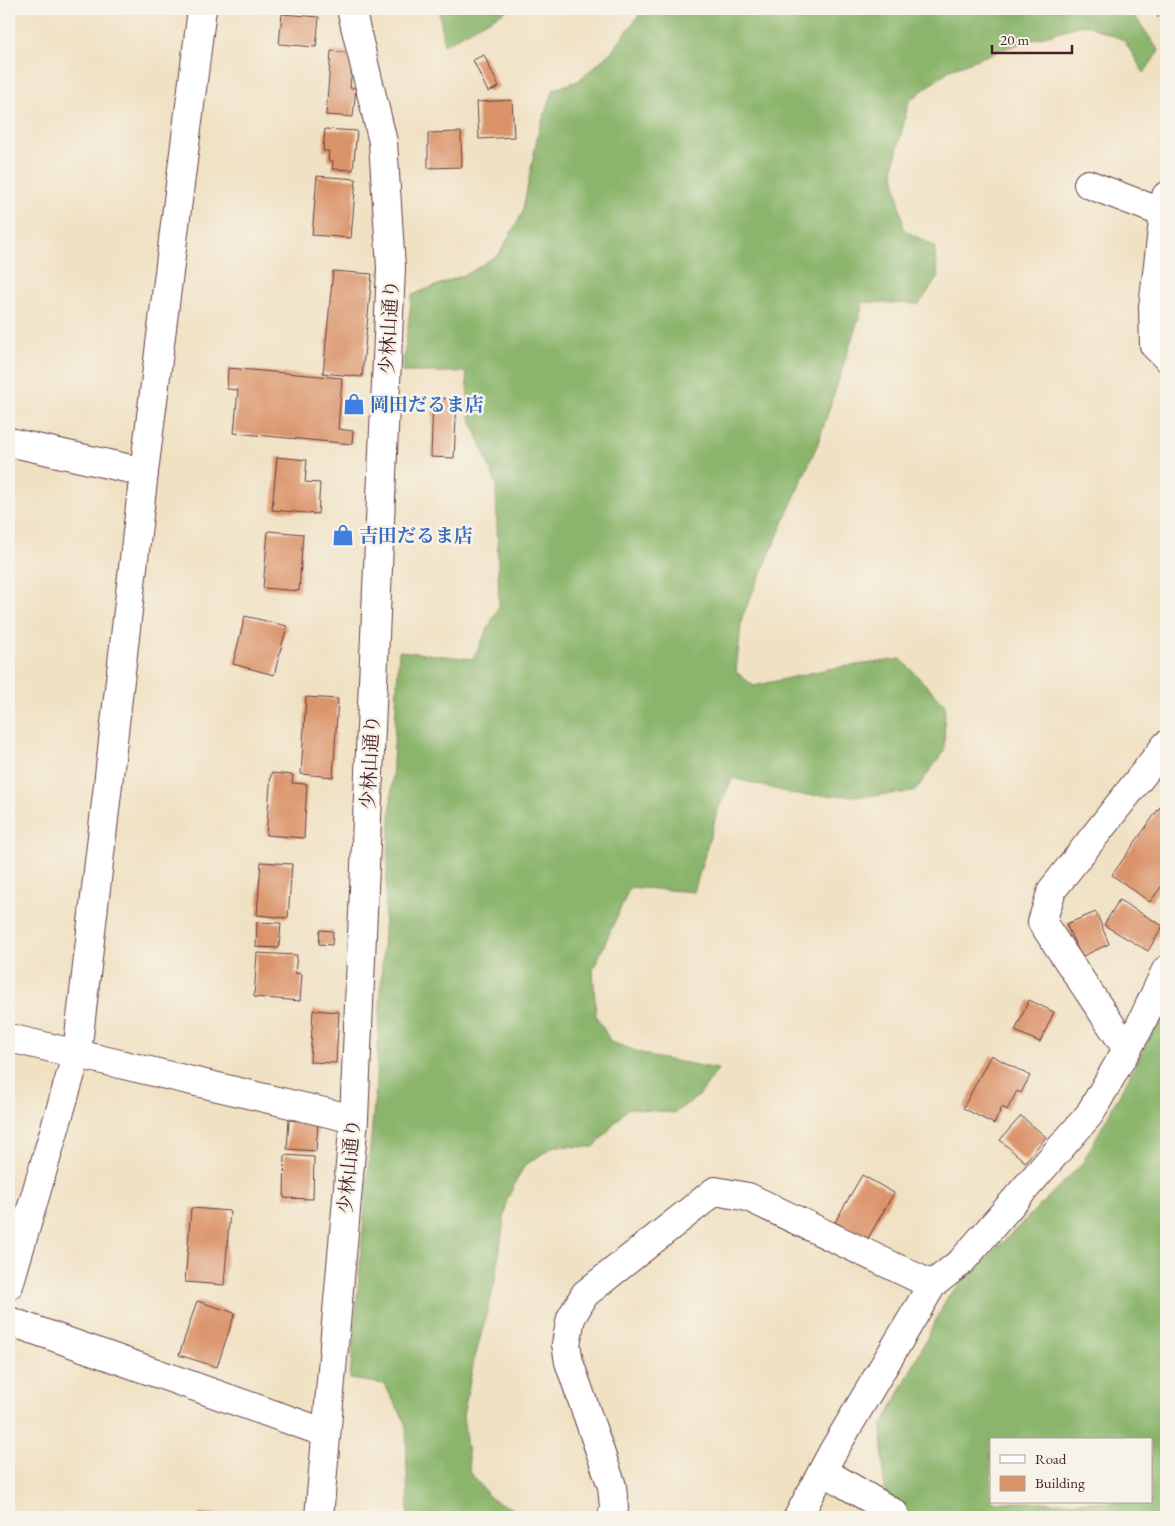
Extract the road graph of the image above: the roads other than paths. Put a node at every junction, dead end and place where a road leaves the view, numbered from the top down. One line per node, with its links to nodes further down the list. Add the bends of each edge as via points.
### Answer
1 (202, 9): 7 (street)
2 (351, 9): 13 (street, 少林山通り, via 383,142 391,268)
3 (1088, 184): 4 (street)
4 (1166, 208): 5 (street, via 1153,317 1154,345)
5 (1166, 357)
6 (9, 442): 7 (street)
7 (144, 472): 12 (street)
8 (1166, 745): 11 (street, via 1052,890 1042,922)
9 (1166, 970): 11 (street)
10 (9, 1038): 12 (street)
11 (1127, 1049): 15 (street, via 1089,1115 962,1262)
12 (77, 1053): 13 (street); 14 (street)
13 (354, 1119): 17 (street, 少林山通り)
14 (9, 1285)
15 (932, 1285): 18 (street); 20 (street, via 748,1197 715,1192 585,1294 571,1318 566,1344 569,1362 612,1486)
16 (9, 1321): 17 (street)
17 (326, 1433): 19 (street, 少林山通り)
18 (822, 1471): 21 (street); 22 (street, via 894,1513)
19 (319, 1517)
20 (612, 1517)
21 (798, 1517)
22 (895, 1517)

